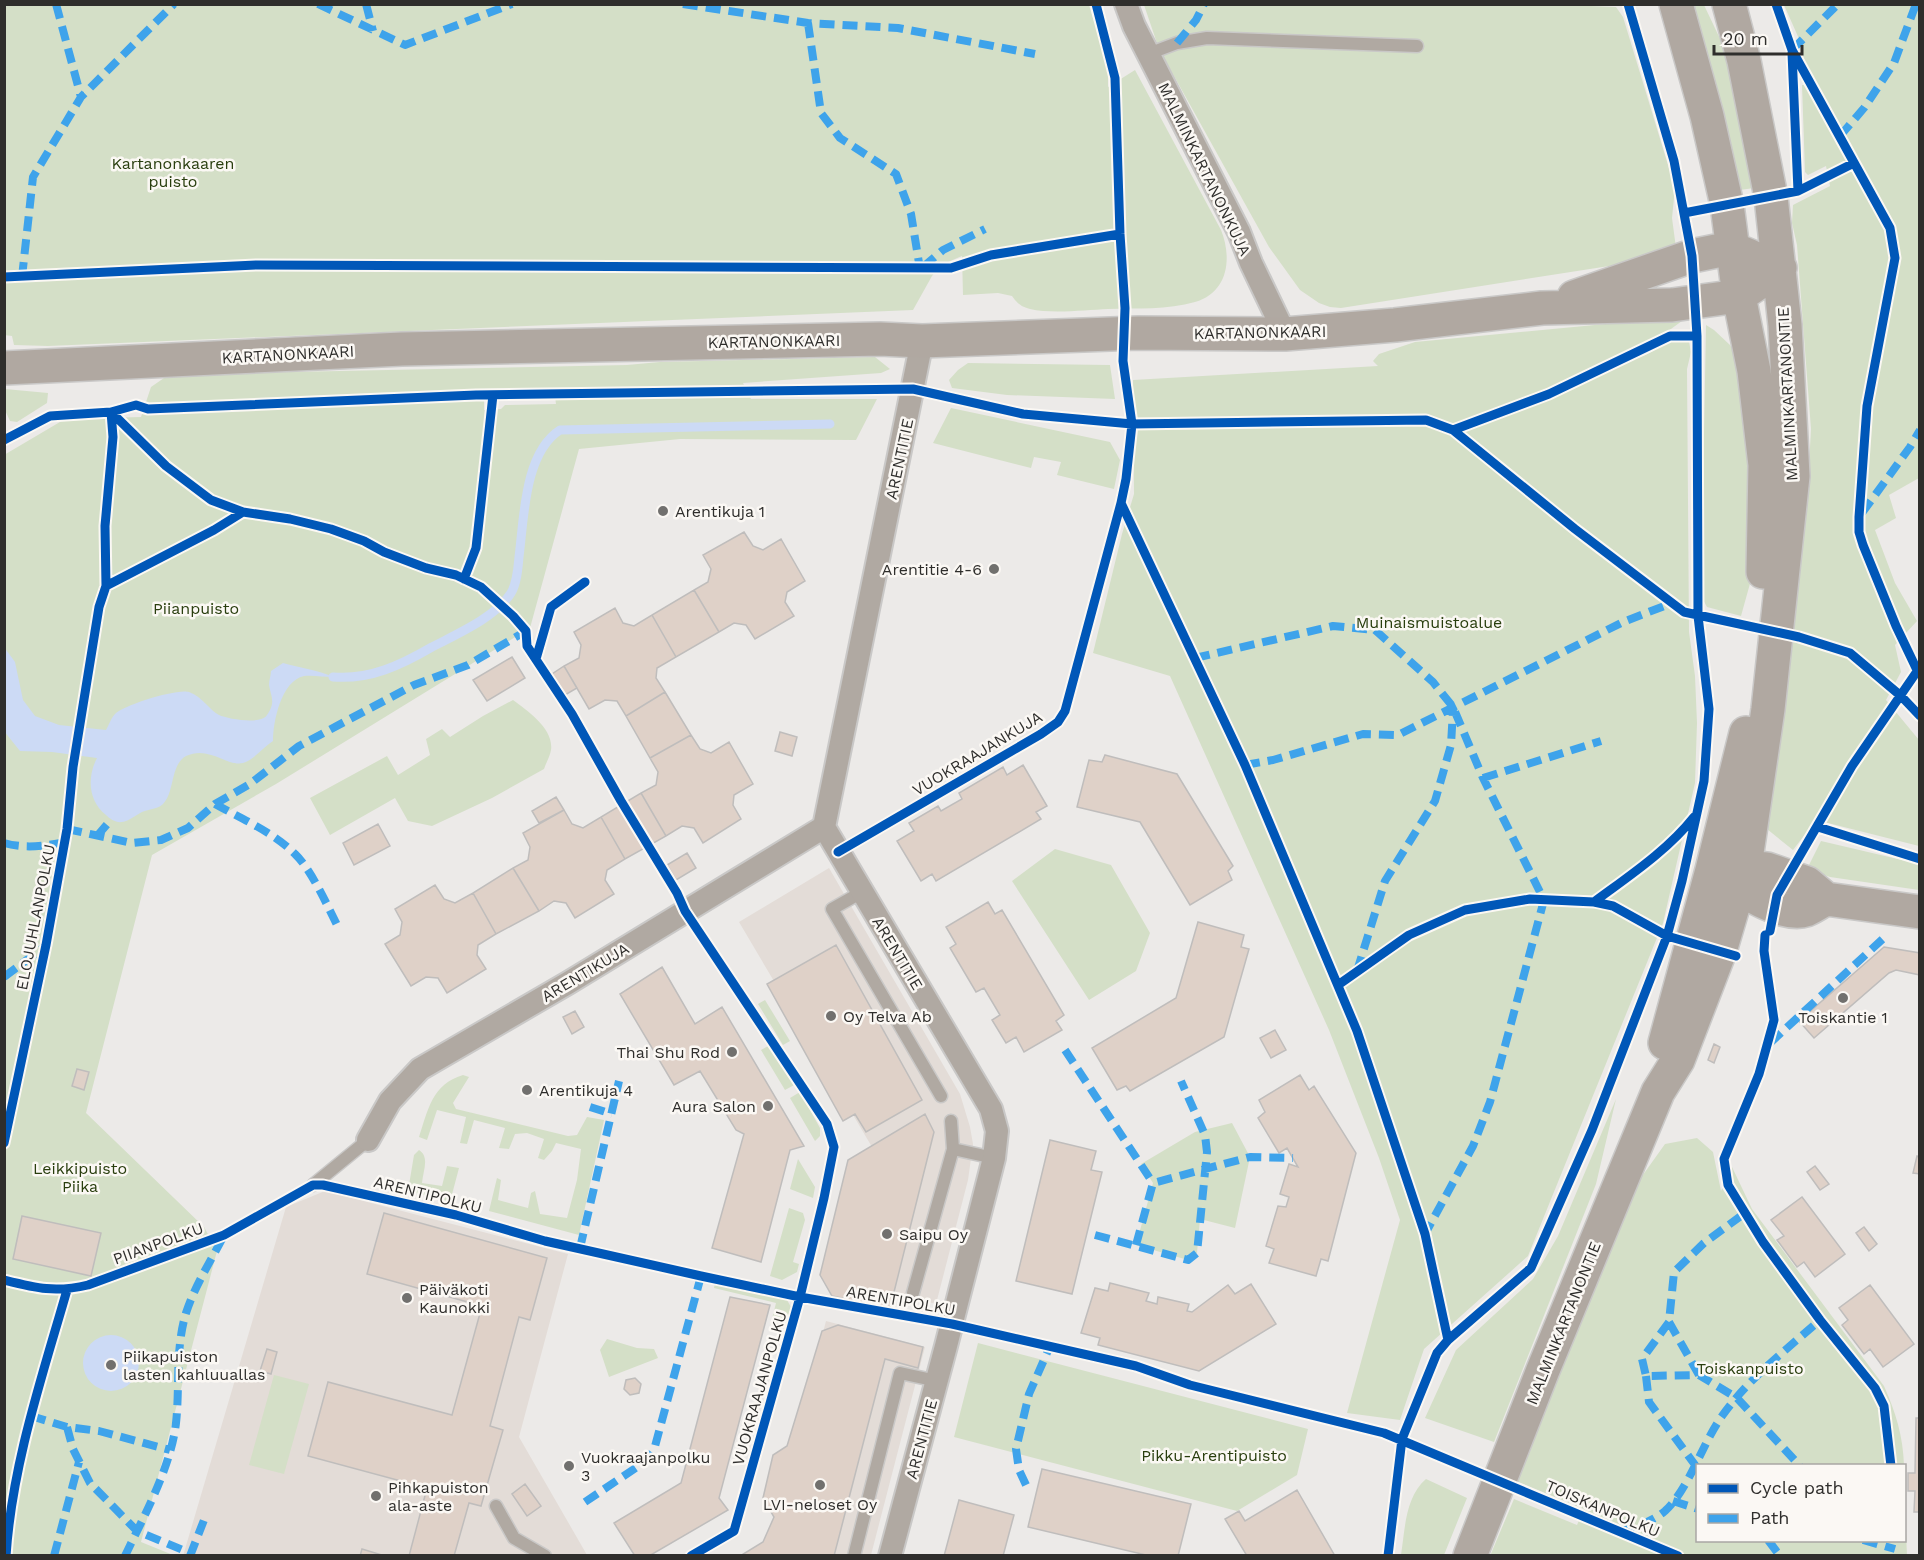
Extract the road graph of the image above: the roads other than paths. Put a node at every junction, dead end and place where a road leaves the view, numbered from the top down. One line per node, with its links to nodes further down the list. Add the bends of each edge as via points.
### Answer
1 (1126, 4): 5 (street, MALMINKARTANONKUJA)
2 (1676, 4): 6 (main road, MALMINKARTANONTIE, via 1712,138 1727,205)
3 (1729, 4): 7 (main road, MALMINKARTANONTIE, via 1769,187)
4 (1417, 46): 5 (lane, via 1207,38 1177,43)
5 (1148, 54): 10 (street, MALMINKARTANONKUJA, via 1239,232)
6 (1731, 248): 7 (main road); 8 (main road, MALMINKARTANONTIE); 9 (main road, KARTANONKAARI, via 1692,256)
7 (1780, 268): 8 (main road, KARTANONKAARI); 15 (main road, MALMINKARTANONTIE, via 1793,476 1768,709)
8 (1738, 296): 9 (main road, KARTANONKAARI, via 1672,305); 14 (main road, MALMINKARTANONTIE, via 1754,371 1765,465 1763,589 1752,711)
9 (1542, 308): 10 (main road, KARTANONKAARI)
10 (1285, 334): 11 (main road, KARTANONKAARI, via 1138,333)
11 (922, 342): 12 (main road, KARTANONKAARI, via 880,339 402,349); 13 (street, ARENTITIE)
12 (4, 368)
13 (824, 827): 16 (street, ARENTITIE); 21 (street, ARENTIKUJA, via 420,1069 390,1101)
14 (1712, 870): 15 (main road); 18 (main road, MALMINKARTANONTIE, via 1662,1054)
15 (1742, 878): 17 (main road, via 1775,907 1803,911 1826,899); 18 (main road, MALMINKARTANONTIE, via 1720,951 1678,1060)
16 (862, 892): 19 (lane, via 832,909); 23 (street, ARENTITIE, via 991,1109 997,1131)
17 (1920, 912)
18 (1658, 1092): 31 (main road, MALMINKARTANONTIE)
19 (941, 1096)
20 (951, 1120): 22 (lane)
21 (368, 1140): 24 (lane)
22 (952, 1149): 23 (lane); 25 (lane)
23 (994, 1158): 26 (street, ARENTITIE)
24 (313, 1185)
25 (913, 1293)
26 (937, 1381): 29 (lane, via 900,1373); 30 (street, ARENTITIE)
27 (496, 1506): 28 (lane, via 514,1538)
28 (542, 1555)
29 (854, 1556)
30 (890, 1556)
31 (1470, 1556)

